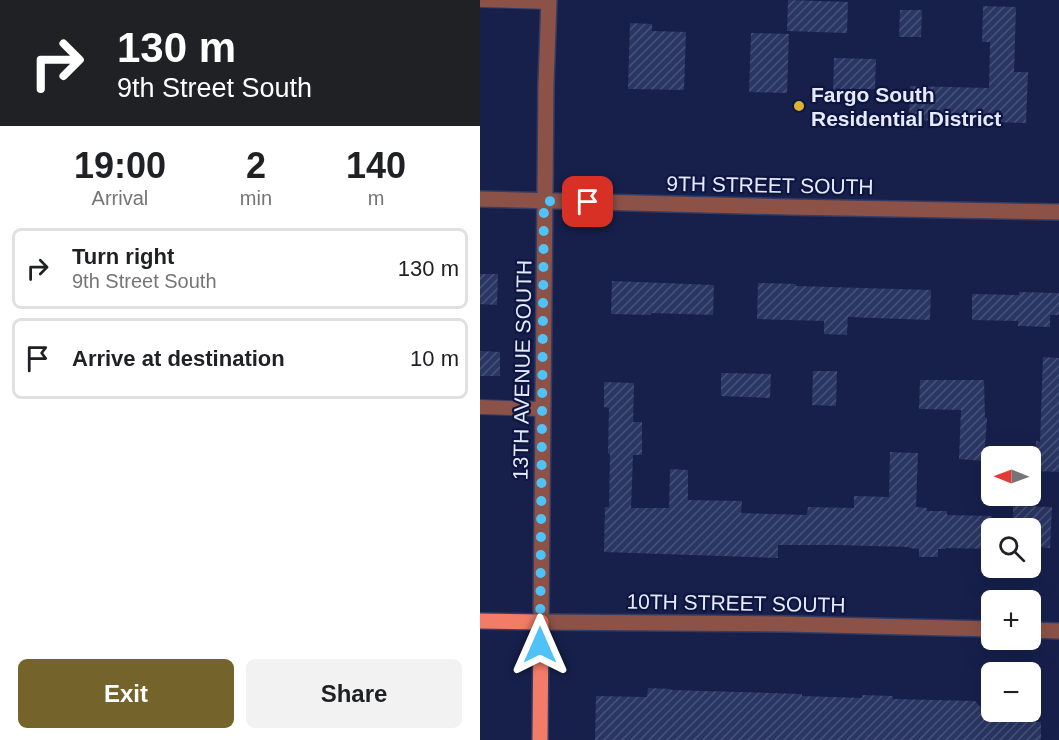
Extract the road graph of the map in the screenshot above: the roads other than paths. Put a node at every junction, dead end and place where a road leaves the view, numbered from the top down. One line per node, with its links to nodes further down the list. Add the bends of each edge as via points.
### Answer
1 (480, 0): 2 (lane)
2 (549, 1): 4 (street, 13TH AVENUE SOUTH)
3 (480, 199): 4 (street, 9TH STREET SOUTH)
4 (544, 201): 5 (street, 9TH STREET SOUTH); 7 (street, 13TH AVENUE SOUTH)
5 (1059, 212)
6 (480, 407): 7 (lane)
7 (542, 409): 9 (street, 13TH AVENUE SOUTH)
8 (480, 621): 9 (main road, 10TH STREET SOUTH)
9 (540, 622): 10 (street, 10TH STREET SOUTH); 13 (main road, 13TH AVENUE SOUTH)
10 (981, 629)
11 (1041, 630): 12 (street)
12 (1059, 631)
13 (540, 740)

